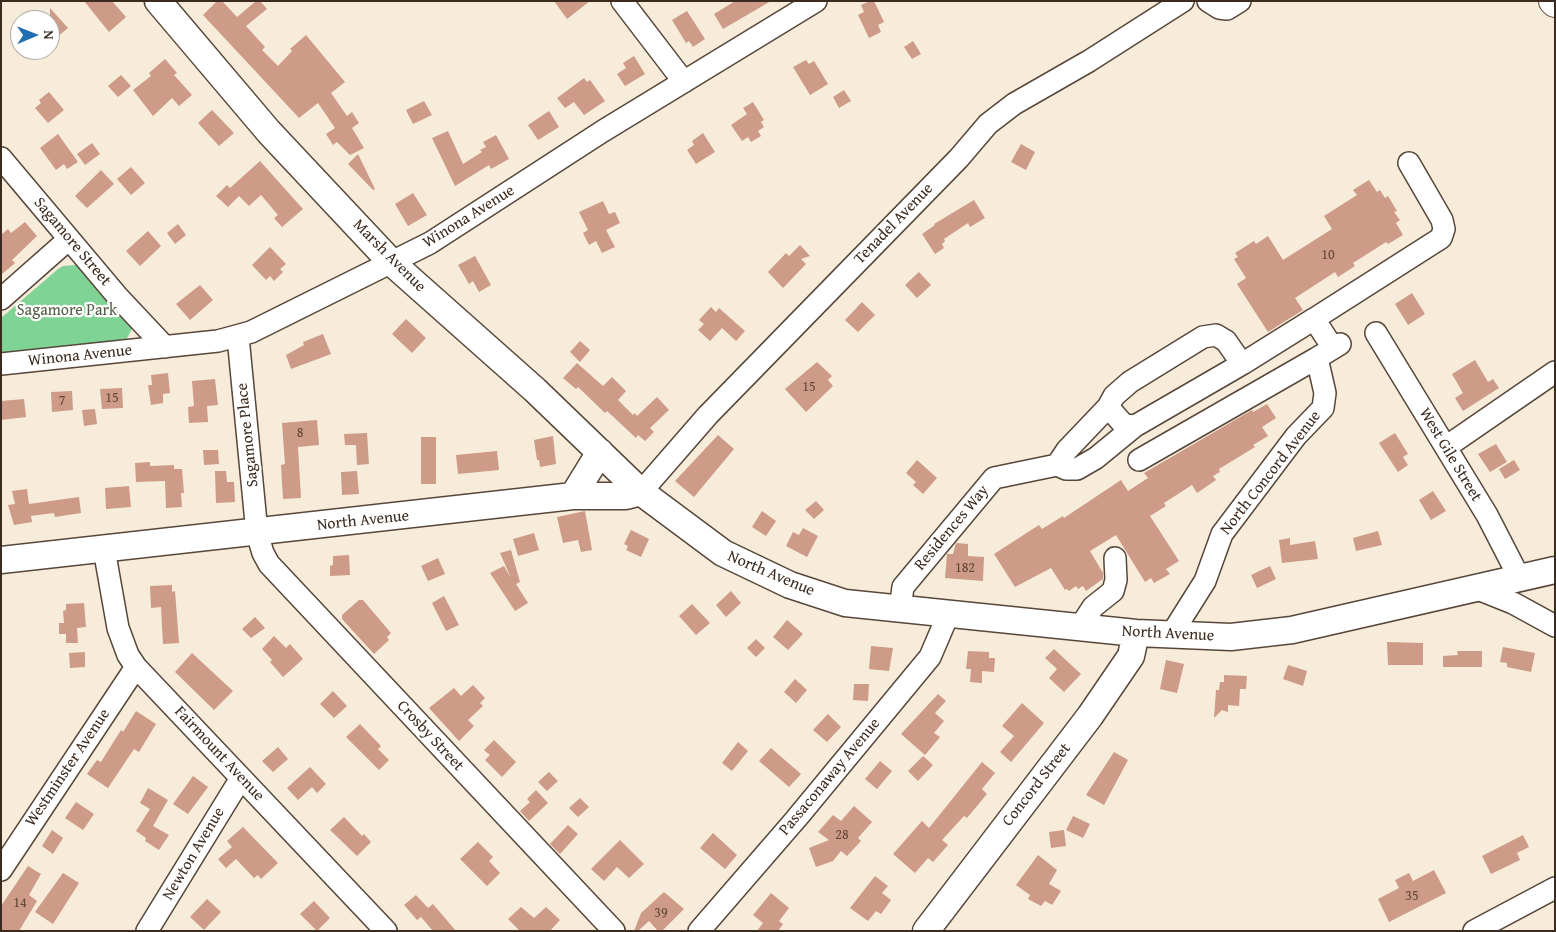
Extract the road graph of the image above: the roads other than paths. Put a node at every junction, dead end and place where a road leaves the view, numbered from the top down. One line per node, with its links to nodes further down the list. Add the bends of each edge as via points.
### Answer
1 (158, 1): 11 (main road, Marsh Avenue, via 270,132)
2 (622, 1): 7 (street)
3 (816, 1): 7 (street, Winona Avenue)
4 (1183, 1): 27 (street, Tenadel Avenue, via 1014,104 988,124 959,158 708,415)
5 (1208, 1): 6 (street, via 1228,9)
6 (1240, 1)
7 (684, 82): 11 (street, Winona Avenue, via 430,244)
8 (1, 158): 10 (street, Sagamore Street)
9 (1409, 163): 13 (street, Residences Way, via 1442,220 1444,229 1440,238)
10 (69, 239): 12 (street); 16 (street, Sagamore Street)
11 (392, 263): 15 (street, Winona Avenue); 24 (main road, Marsh Avenue)
12 (1, 299)
13 (1314, 319): 17 (street); 19 (street, Residences Way)
14 (1376, 333): 23 (street, West Gile Street)
15 (238, 337): 16 (street, Winona Avenue); 29 (street, Sagamore Place)
16 (165, 347): 18 (street, Winona Avenue)
17 (1330, 350): 25 (street); 41 (street, North Concord Avenue, via 1322,408 1296,436 1222,534 1205,581)
18 (1, 364)
19 (1242, 364): 21 (street, via 1226,341 1216,335 1203,337 1130,382 1114,396); 22 (street, Residences Way)
20 (1555, 372): 23 (street)
21 (1108, 407): 22 (street, via 1124,425); 26 (street)
22 (1135, 426): 26 (street, Residences Way, via 1077,469)
23 (1446, 447): 34 (street, West Gile Street, via 1487,515)
24 (600, 452): 27 (main road, Marsh Avenue); 28 (main road)
25 (1139, 460)
26 (1057, 465): 36 (street, Residences Way, via 994,478 903,587)
27 (641, 492): 28 (main road, North Avenue, via 626,496); 36 (main road, North Avenue, via 722,553 790,585 845,603)
28 (573, 496): 29 (main road, North Avenue)
29 (258, 533): 30 (main road, North Avenue); 48 (street, Crosby Street, via 263,553 276,573)
30 (104, 549): 32 (main road, North Avenue); 42 (street, Fairmount Avenue, via 118,628)
31 (1115, 558): 39 (street, via 1113,591 1093,607)
32 (1, 560)
33 (1555, 570): 34 (main road, North Avenue)
34 (1520, 579): 35 (main road, North Avenue)
35 (1478, 589): 38 (street, via 1513,603); 41 (main road, North Avenue, via 1292,630 1230,637)
36 (900, 609): 37 (main road, North Avenue)
37 (948, 615): 39 (main road, North Avenue); 49 (street, Passaconaway Avenue, via 930,657)
38 (1555, 626)
39 (1080, 627): 40 (main road, North Avenue)
40 (1136, 633): 41 (main road, North Avenue); 50 (main road, Concord Street, via 1131,656 1090,716)
41 (1171, 634)
42 (136, 667): 43 (street, Fairmount Avenue); 44 (street, Westminster Avenue)
43 (241, 778): 46 (street, Newton Avenue); 47 (street, Fairmount Avenue)
44 (1, 870)
45 (1555, 888): 51 (street)
46 (157, 926)
47 (386, 931)
48 (614, 931)
49 (699, 931)
50 (926, 931)
51 (1474, 931)

